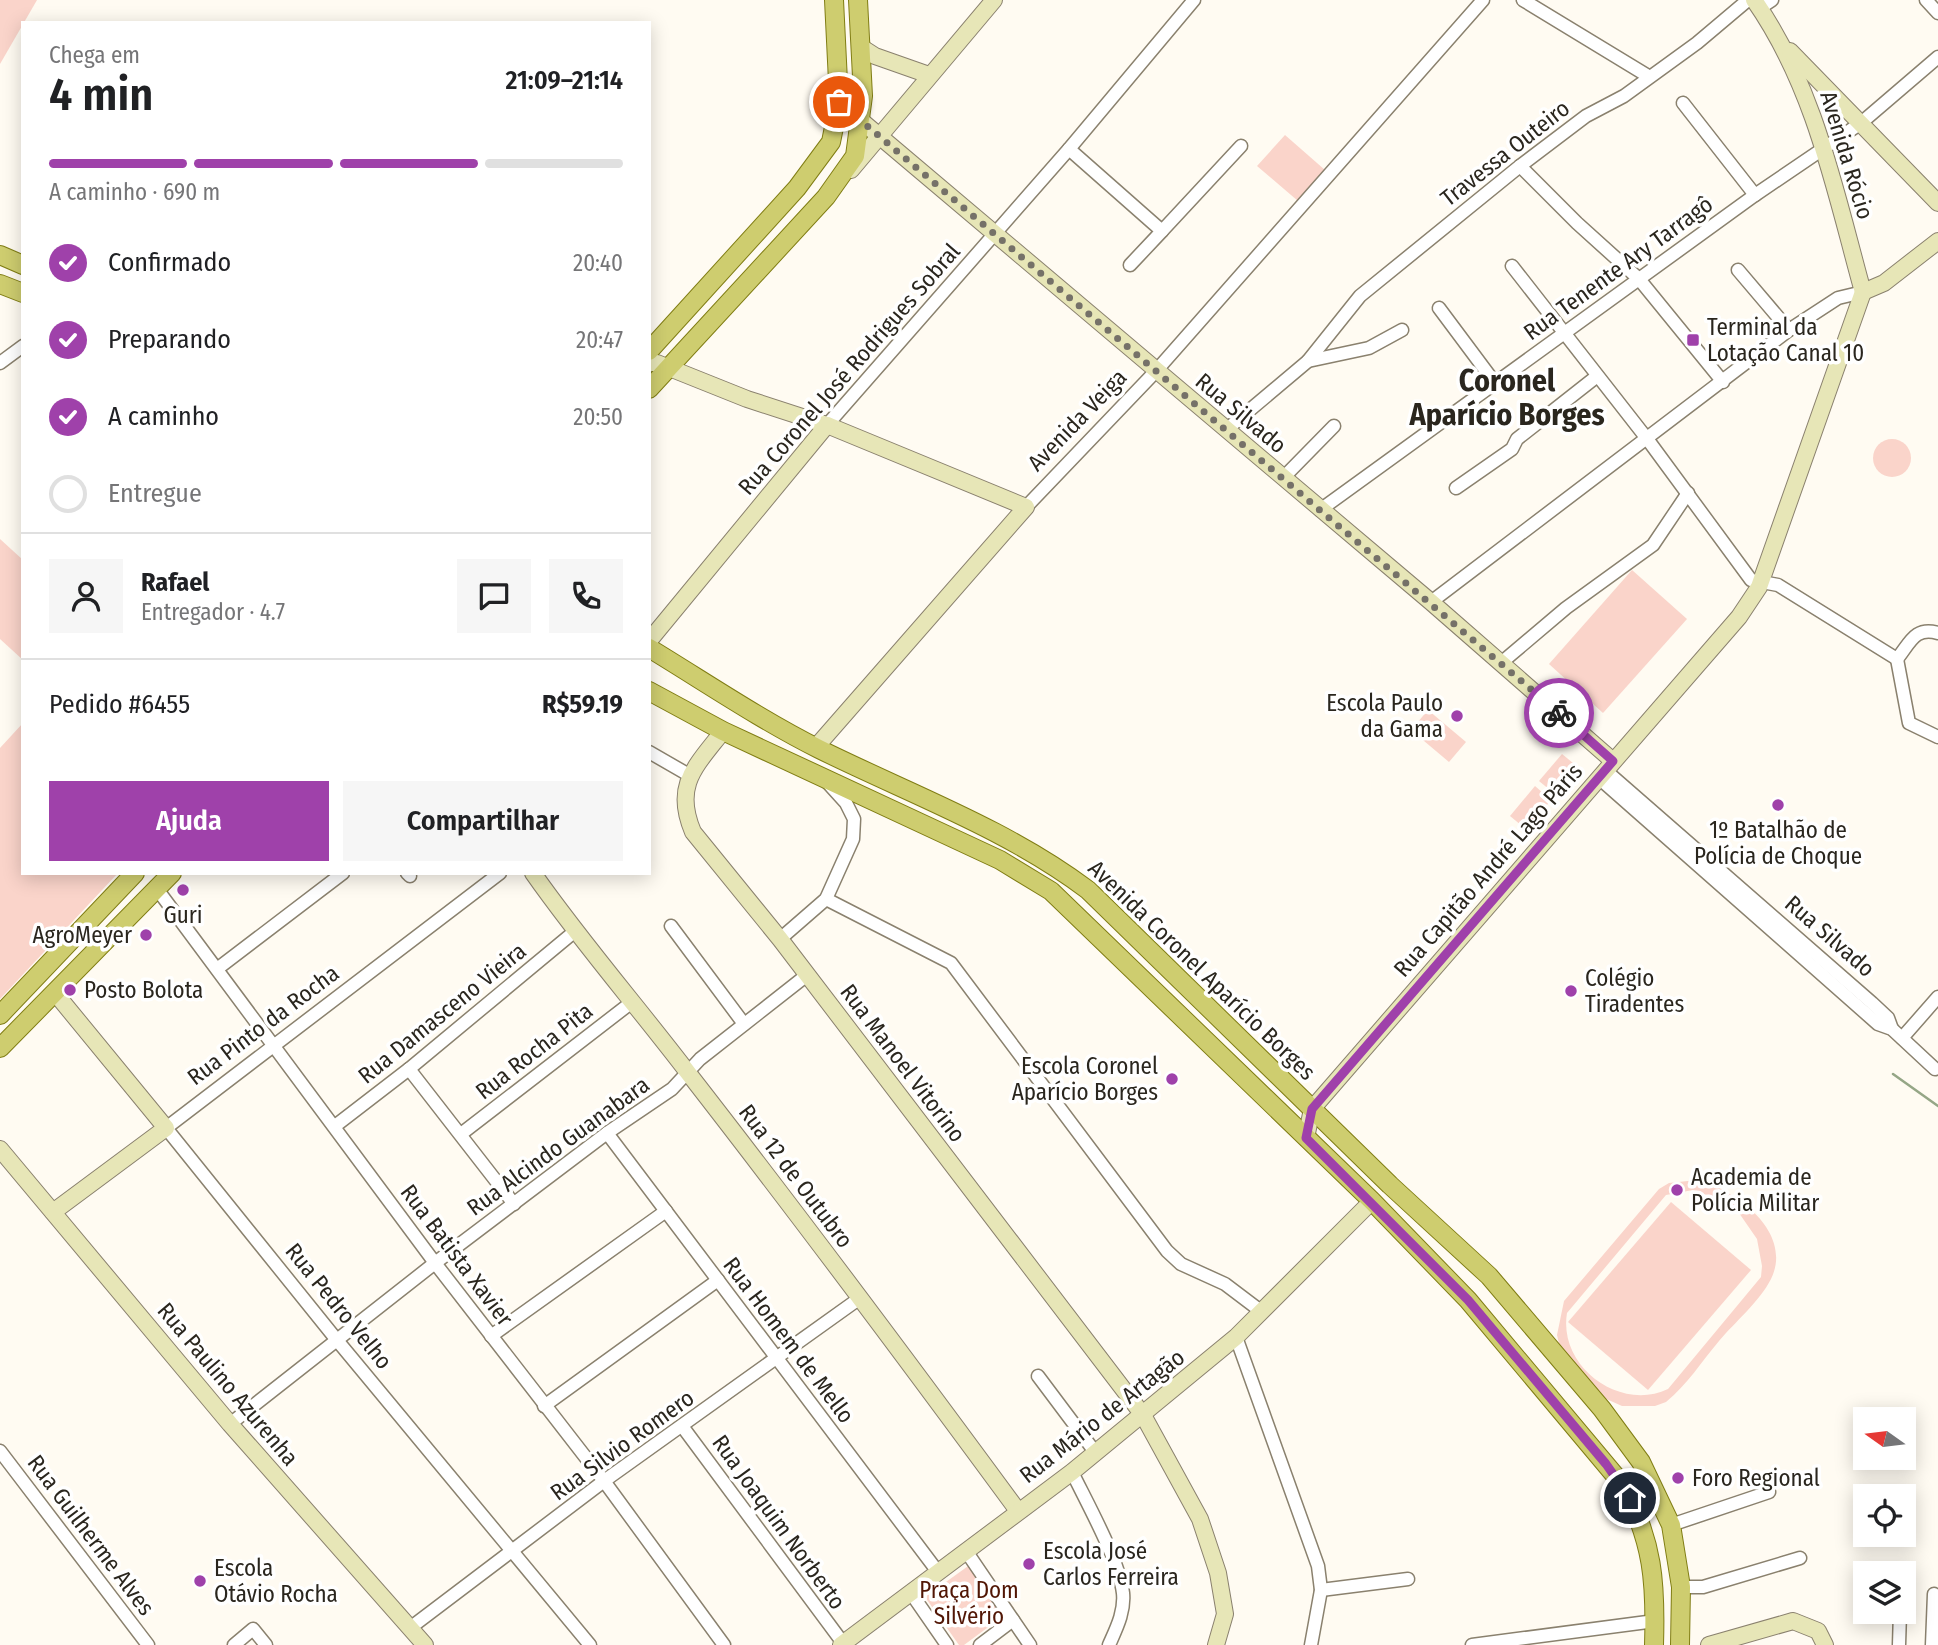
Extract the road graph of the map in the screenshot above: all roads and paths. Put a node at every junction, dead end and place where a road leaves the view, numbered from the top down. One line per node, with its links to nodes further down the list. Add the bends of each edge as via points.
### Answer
1 (834, 0): 15 (main road)
2 (858, 0): 11 (main road)
3 (994, 0): 13 (street)
4 (1194, 0): 22 (street, Rua Coronel José Rodrigues Sobral)
5 (1483, 0): 49 (street, Avenida Veiga)
6 (1523, 0): 14 (street)
7 (1926, 0): 9 (street)
8 (1758, 2): 10 (street, Avenida Rócio); 14 (street, Travessa Outeiro)
9 (1938, 13)
10 (1777, 36): 18 (street); 21 (street, Avenida Rócio, via 1805,92)
11 (861, 47): 13 (street); 17 (main road)
12 (1938, 57): 18 (street, Rua Tenente Ary Tarragô)
13 (929, 75): 19 (street)
14 (1648, 76): 23 (street, Travessa Outeiro)
15 (839, 102): 17 (street, Rua Silvado); 44 (main road, via 831,142 797,188)
16 (1683, 103): 24 (street)
17 (862, 121): 19 (street, Rua Silvado); 25 (main road, via 855,156)
18 (1861, 123): 21 (street, Rua Tenente Ary Tarragô); 26 (street)
19 (881, 137): 25 (street); 28 (street, Rua Silvado)
20 (1241, 146): 27 (street)
21 (1824, 146): 24 (street, Rua Tenente Ary Tarragô); 38 (street, Avenida Rócio)
22 (1069, 149): 27 (street); 28 (street, Rua Coronel José Rodrigues Sobral)
23 (1520, 166): 35 (street); 45 (street, Travessa Outeiro, via 1360,296)
24 (1755, 195): 35 (street, Rua Tenente Ary Tarragô)
25 (826, 197): 48 (main road)
26 (1938, 203)
27 (1162, 231): 32 (street)
28 (995, 234): 49 (street, Rua Silvado); 54 (street, Rua Coronel José Rodrigues Sobral)
29 (1938, 241): 38 (street, via 1884,283)
30 (0, 255): 31 (main road)
31 (21, 264)
32 (1130, 265)
33 (1512, 266): 42 (street)
34 (1738, 270): 41 (street)
35 (1639, 279): 42 (street, Rua Tenente Ary Tarragô); 51 (street)
36 (0, 284): 37 (main road)
37 (21, 292)
38 (1863, 292): 41 (street, via 1838,299); 63 (street, Rua Capitão André Lago Páris)
39 (1439, 308): 52 (street)
40 (1402, 330): 45 (street, via 1369,348)
41 (1789, 330): 51 (street)
42 (1565, 332): 50 (street); 52 (street, Rua Tenente Ary Tarragô)
43 (21, 347): 46 (street)
44 (651, 349)
45 (1308, 361): 56 (street, Travessa Outeiro)
46 (0, 362)
47 (651, 363): 48 (street)
48 (670, 368): 53 (main road); 54 (street)
49 (1156, 371): 56 (street, Rua Silvado); 61 (street, Avenida Veiga)
50 (1596, 377): 57 (street); 59 (street, via 1517,439 1512,449)
51 (1723, 382): 57 (street)
52 (1495, 383): 62 (street, Rua Tenente Ary Tarragô)
53 (651, 387)
54 (827, 425): 61 (street); 66 (street, Rua Coronel José Rodrigues Sobral)
55 (1334, 426): 58 (street)
56 (1226, 430): 58 (street, Rua Silvado)
57 (1648, 440): 60 (street); 64 (street)
58 (1283, 478): 62 (street, Rua Silvado)
59 (1456, 488)
60 (1688, 493): 63 (street, via 1751,580); 70 (street, via 1653,545 1566,608)
61 (1026, 507): 75 (street, Avenida Veiga)
62 (1320, 510): 64 (street, Rua Silvado)
63 (1762, 582): 69 (street, via 1778,585); 78 (street, Rua Capitão André Lago Páris, via 1739,617)
64 (1431, 602): 70 (street, Rua Silvado)
65 (1938, 634): 69 (street, via 1918,632)
66 (651, 639)
67 (651, 649): 75 (main road, Avenida Coronel Aparício Borges)
68 (651, 659): 75 (main road)
69 (1896, 659): 74 (street, via 1909,723)
70 (1501, 663): 78 (street, Rua Silvado)
71 (651, 681): 77 (main road)
72 (651, 692): 73 (main road, Avenida Coronel Aparício Borges)
73 (723, 731): 77 (main road, Avenida Coronel Aparício Borges); 80 (street)
74 (1938, 737)
75 (808, 744): 104 (main road, Avenida Coronel Aparício Borges, via 1057,867 1088,890)
76 (651, 753): 80 (street)
77 (794, 762): 79 (main road, Avenida Coronel Aparício Borges)
78 (1606, 770): 98 (street, Rua Silvado, via 1621,790 1868,1007 1878,1024); 104 (street, Rua Capitão André Lago Páris)
79 (820, 774): 87 (street, via 854,819 853,839); 109 (main road, Avenida Coronel Aparício Borges, via 1000,860 1051,891)
80 (689, 775): 90 (street, Rua Manoel Vitorino, via 686,815 693,832)
81 (133, 875): 96 (main road)
82 (170, 875): 86 (main road)
83 (339, 875): 91 (street)
84 (497, 875): 99 (street, Rua Pinto da Rocha)
85 (534, 875): 89 (street, Rua 12 de Outubro)
86 (157, 889): 91 (street, Rua Batista Xavier); 93 (main road)
87 (826, 899): 90 (street); 118 (street, via 951,963 1167,1251 1181,1264 1225,1284)
88 (671, 926): 97 (street)
89 (574, 932): 95 (street, Rua 12 de Outubro); 101 (street, Rua Damasceno Vieira)
90 (780, 939): 92 (street, Rua Manoel Vitorino)
91 (217, 969): 99 (street, Rua Batista Xavier)
92 (807, 975): 97 (street, Rua Alcindo Guanabara); 125 (street, Rua Manoel Vitorino)
93 (56, 994): 100 (main road); 106 (street, Rua Pedro Velho)
94 (1938, 997): 98 (street)
95 (632, 1002): 103 (street, Rua 12 de Outubro); 108 (street, Rua Rocha Pita)
96 (0, 1015)
97 (744, 1024): 103 (street, Rua Alcindo Guanabara)
98 (1897, 1034): 102 (street, Rua Silvado)
99 (274, 1045): 105 (street, Rua Batista Xavier); 106 (street, Rua Pinto da Rocha)
100 (0, 1048)
101 (409, 1069): 105 (street, Rua Damasceno Vieira); 108 (street)
102 (1935, 1069)
103 (688, 1073): 107 (street, Rua Alcindo Guanabara); 117 (street, Rua 12 de Outubro)
104 (1312, 1109): 109 (street, Rua Capitão André Lago Páris); 134 (main road, Avenida Coronel Aparício Borges, via 1489,1276 1528,1319 1641,1462)
105 (335, 1126): 115 (street, Rua Batista Xavier)
106 (166, 1128): 114 (street, Rua Pinto da Rocha); 121 (street, Rua Pedro Velho)
107 (607, 1133): 112 (street, Rua Alcindo Guanabara); 113 (street, Rua Homem de Mello)
108 (461, 1134): 112 (street)
109 (1306, 1138): 111 (main road, Avenida Coronel Aparício Borges)
110 (0, 1149): 114 (street, Rua Paulino Azurenha)
111 (1372, 1201): 118 (street, Rua Mário de Artagão); 145 (main road, Avenida Coronel Aparício Borges, via 1468,1300 1623,1485 1637,1510 1653,1562)
112 (514, 1205): 115 (street, Rua Alcindo Guanabara)
113 (666, 1210): 116 (street, Rua Homem de Mello); 119 (street)
114 (53, 1212): 126 (street, Rua Paulino Azurenha)
115 (435, 1263): 119 (street, Rua Batista Xavier); 121 (street, Rua Alcindo Guanabara)
116 (718, 1280): 122 (street, Rua Homem de Mello); 124 (street)
117 (860, 1298): 122 (street, Rua Silvio Romero); 133 (street, Rua 12 de Outubro)
118 (1262, 1312): 120 (street, Rua Mário de Artagão)
119 (491, 1336): 124 (street, Rua Batista Xavier)
120 (1236, 1337): 125 (street, Rua Mário de Artagão); 141 (street, via 1311,1543)
121 (336, 1339): 126 (street, Rua Alcindo Guanabara); 136 (street, Rua Pedro Velho)
122 (777, 1360): 127 (street, Rua Silvio Romero); 138 (street, Rua Homem de Mello)
123 (1038, 1376): 129 (street)
124 (544, 1406): 131 (street, Rua Batista Xavier)
125 (1143, 1415): 129 (street, Rua Mário de Artagão); 159 (street, Rua Manoel Vitorino, via 1200,1519 1218,1573 1225,1614)
126 (230, 1424): 147 (street, Rua Paulino Azurenha)
127 (682, 1426): 131 (street, Rua Silvio Romero); 149 (street, Rua Joaquim Norberto)
128 (0, 1451): 150 (street, Rua Guilherme Alves)
129 (1095, 1452): 130 (street, Rua Mário de Artagão)
130 (1072, 1472): 133 (street, Rua Mário de Artagão); 148 (street, via 1101,1530 1123,1593)
131 (604, 1481): 136 (street, Rua Silvio Romero); 155 (street, Rua Batista Xavier)
132 (1769, 1492): 134 (street)
133 (1018, 1511): 135 (street, Rua Mário de Artagão)
134 (1671, 1525): 140 (main road, Avenida Coronel Aparício Borges)
135 (966, 1550): 138 (street, Rua Mário de Artagão); 144 (street)
136 (513, 1551): 147 (street, Rua Silvio Romero); 154 (street, Rua Pedro Velho)
137 (1800, 1558): 140 (street, via 1703,1587)
138 (938, 1572): 142 (street, Rua Mário de Artagão)
139 (1408, 1579): 141 (street)
140 (1681, 1587): 163 (main road, Avenida Coronel Aparício Borges)
141 (1321, 1590): 160 (street)
142 (911, 1593): 149 (street, Rua Mário de Artagão); 156 (street)
143 (1934, 1594): 167 (street)
144 (1013, 1620): 157 (street); 158 (street)
145 (1655, 1621): 161 (street); 162 (main road, Avenida Coronel Aparício Borges)
146 (1900, 1624): 166 (street)
147 (410, 1628): 153 (street, Rua Paulino Azurenha)
148 (1113, 1643)
149 (842, 1644)
150 (148, 1645)
151 (234, 1645): 152 (street, via 253,1629)
152 (267, 1645)
153 (425, 1645)
154 (590, 1645)
155 (724, 1645)
156 (947, 1645)
157 (981, 1645)
158 (1030, 1645)
159 (1216, 1645)
160 (1311, 1645)
161 (1472, 1645)
162 (1654, 1645)
163 (1680, 1645)
164 (1709, 1645): 165 (street, via 1793,1621 1818,1631)
165 (1825, 1645)
166 (1899, 1645)
167 (1932, 1645)

